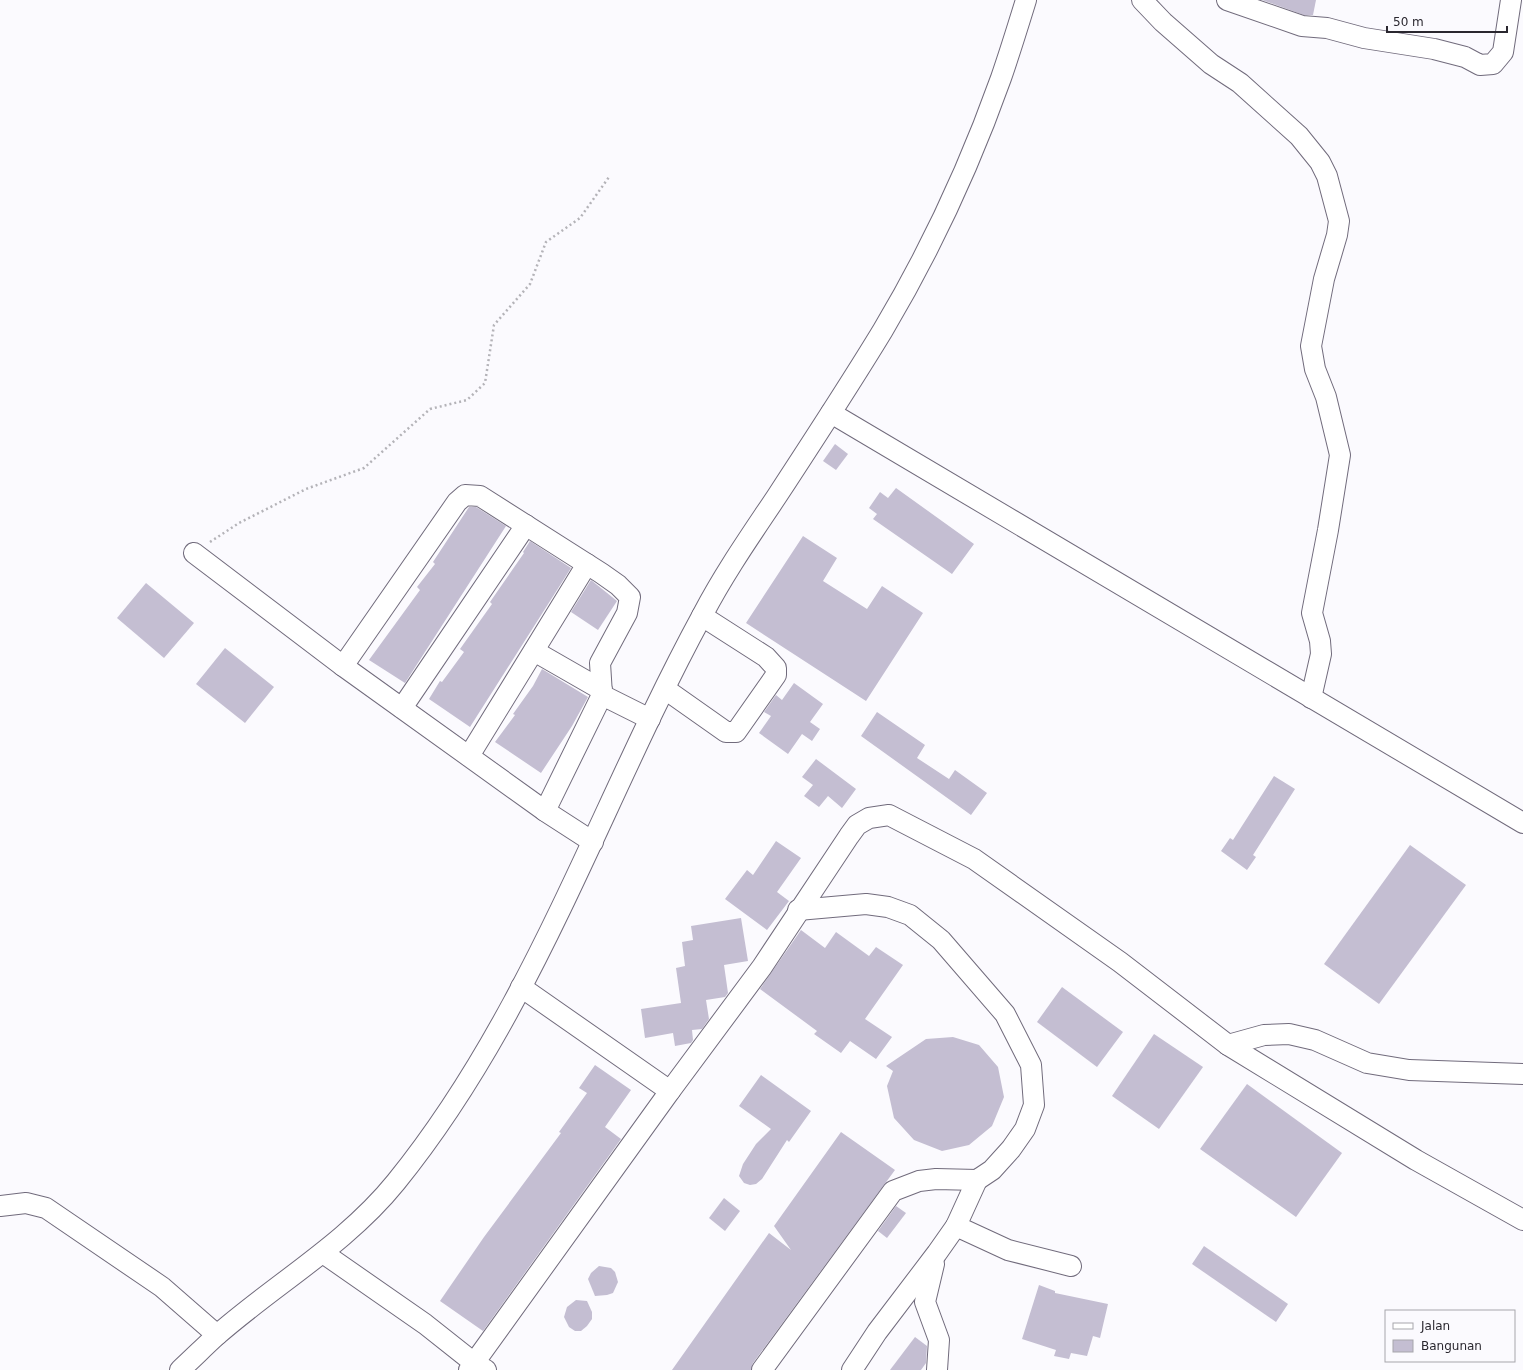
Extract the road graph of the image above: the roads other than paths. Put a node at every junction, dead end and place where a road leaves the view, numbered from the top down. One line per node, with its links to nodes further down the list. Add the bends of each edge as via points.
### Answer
1 (1026, 0): 5 (street, via 1001,78 940,224 885,326)
2 (1142, 0): 14 (street, via 1211,64 1240,83 1299,136 1328,176 1339,227 1324,279 1311,346 1315,369 1326,397 1340,455 1312,613 1321,654)
3 (1227, 0): 4 (street, via 1302,26 1327,28 1364,38 1434,49 1465,57 1480,65 1493,64 1503,52)
4 (1511, 0)
5 (831, 413): 9 (street, via 733,559); 14 (street)
6 (526, 525): 8 (street); 11 (street, via 480,496 465,495 457,502); 15 (street)
7 (194, 552): 11 (street)
8 (587, 564): 10 (street); 13 (street, via 618,585 630,597 627,614 600,663)
9 (702, 616): 12 (street); 12 (street, via 766,657 776,668 776,675 736,732 726,732)
10 (534, 651): 13 (street); 17 (street)
11 (342, 666): 15 (street)
12 (665, 689): 16 (street)
13 (602, 692): 16 (street); 18 (street)
14 (1311, 698): 19 (street)
15 (402, 708): 17 (street)
16 (650, 719): 20 (street)
17 (469, 756): 18 (street)
18 (545, 811): 20 (street)
19 (1523, 823)
20 (593, 842): 22 (street)
21 (798, 910): 23 (street, via 857,826 869,818 889,815 974,859 1120,962); 25 (street, via 762,967); 26 (street, via 866,904 888,907 910,915 941,940 1005,1014 1031,1065 1034,1105 1025,1128 1011,1150 992,1170)
22 (521, 987): 25 (street); 30 (street, via 487,1051 420,1151 393,1186)
23 (1228, 1045): 24 (street, via 1264,1035 1289,1034 1315,1040 1367,1062 1409,1070); 28 (street, via 1416,1160)
24 (1523, 1074)
25 (670, 1091): 34 (street)
26 (977, 1180): 29 (street); 36 (street, via 919,1181 893,1191)
27 (0, 1206): 33 (street, via 26,1203 46,1208 162,1286)
28 (1523, 1220)
29 (956, 1226): 31 (street); 32 (street, via 1008,1250)
30 (323, 1253): 33 (street); 34 (street, via 425,1324)
31 (938, 1253): 37 (street, via 877,1332); 38 (street, via 925,1302 939,1340)
32 (1071, 1266)
33 (217, 1335): 35 (street)
34 (476, 1367)
35 (180, 1370)
36 (762, 1370)
37 (852, 1370)
38 (937, 1370)

